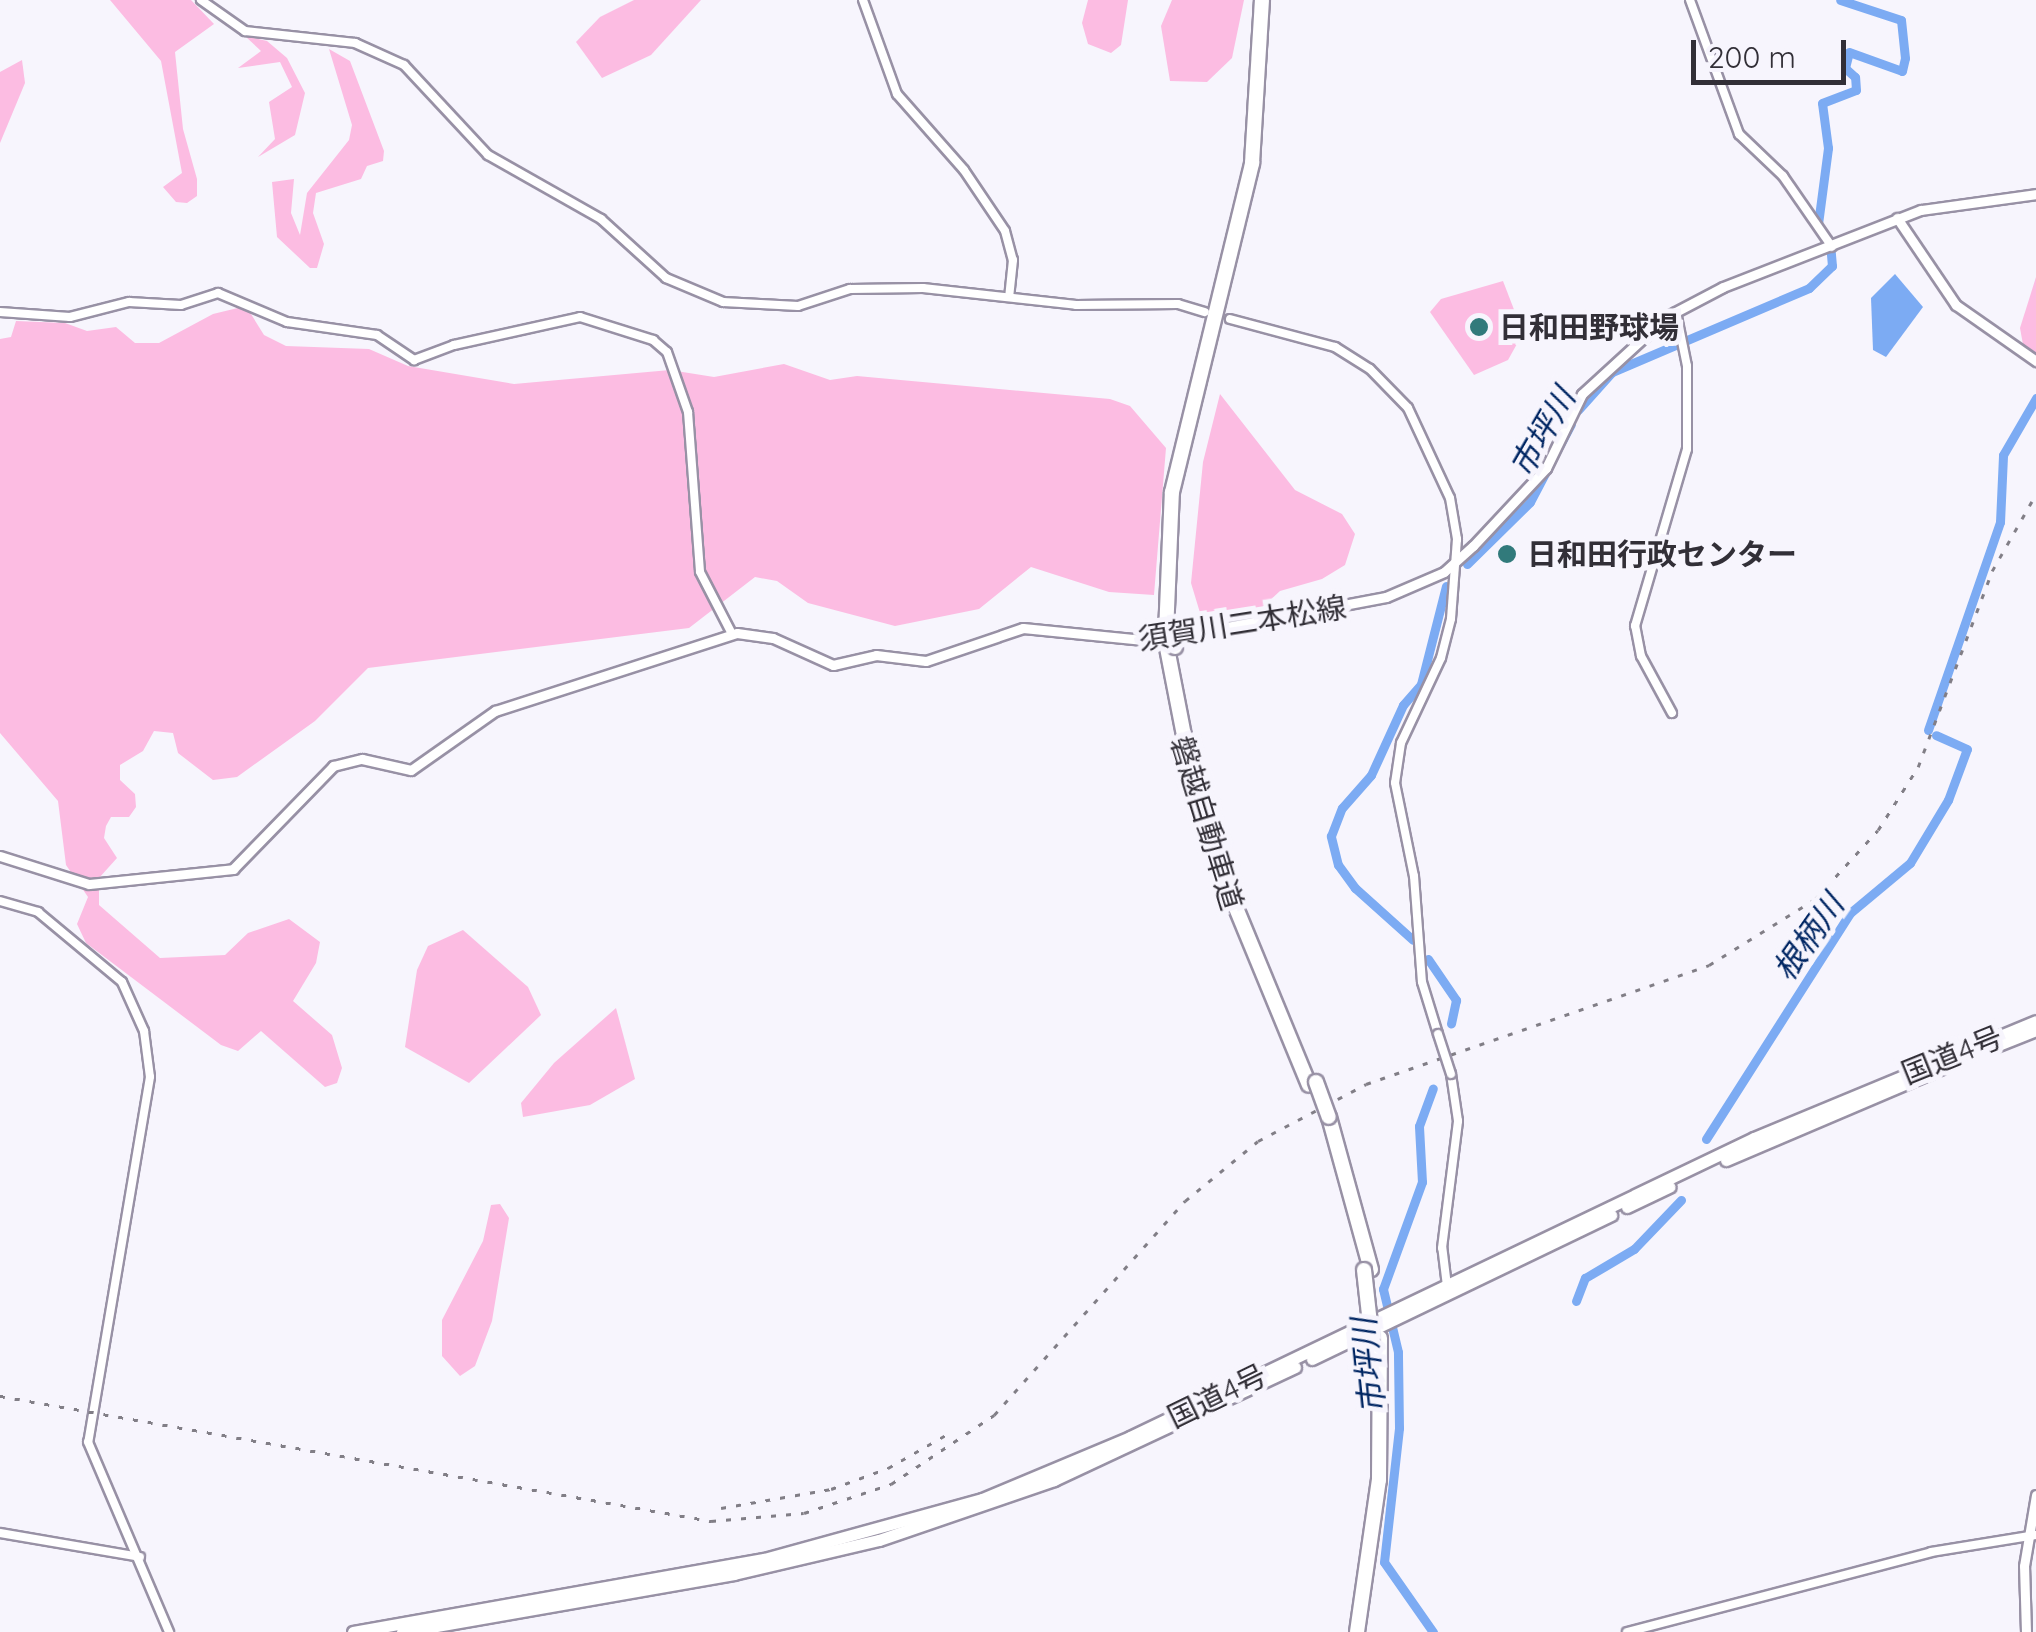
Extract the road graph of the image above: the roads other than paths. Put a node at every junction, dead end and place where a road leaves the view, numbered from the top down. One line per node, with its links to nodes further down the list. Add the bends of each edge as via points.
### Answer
1 (201, 0): 9 (street, via 244,31 355,43 404,65 488,155 601,219 666,278 703,296 779,306 861,288)
2 (863, 0): 9 (street, via 896,94 964,170 1005,231 1012,260)
3 (1262, 0): 17 (highway, 磐越自動車道, via 1252,163 1172,492)
4 (1269, 0): 17 (highway, 磐越自動車道, via 1255,190 1179,492)
5 (1690, 0): 8 (street, via 1739,134 1784,176)
6 (2036, 194): 7 (main road, 須賀川二本松線, via 1937,206)
7 (1897, 218): 8 (main road, 須賀川二本松線); 14 (main road, via 1956,305)
8 (1832, 248): 12 (main road, 須賀川二本松線, via 1722,287)
9 (1009, 297): 11 (street, via 1076,305 1178,304)
10 (0, 312): 16 (street, via 70,317 122,303 173,306 222,294 287,322 377,335 414,360 580,317 653,340 670,359 688,412 700,572)
11 (1206, 312)
12 (1676, 312): 15 (main road, 須賀川二本松線, via 1582,394 1546,468); 18 (street, via 1687,366 1683,480 1634,626 1641,656)
13 (1230, 319): 15 (street, via 1335,347 1395,390 1442,472 1455,522)
14 (2036, 361)
15 (1456, 562): 16 (main road, 須賀川二本松線, via 1406,590 1354,606 1153,642 1032,627 982,638 930,661 876,655 838,665 773,638); 23 (street, bridge, via 1444,646 1401,743 1395,775 1414,876 1422,982 1451,1074 1458,1122 1442,1248)
16 (732, 634): 19 (main road, 須賀川二本松線, via 495,711 411,770 362,759 332,766 232,869 89,884)
17 (1171, 640): 24 (highway, 磐越自動車道, bridge, via 1200,823 1326,1118 1367,1270)
18 (1672, 714)
19 (0, 856)
20 (0, 901): 28 (street, via 38,912 122,982 148,1051 147,1095 88,1447)
21 (2036, 1021): 23 (highway, 国道4号, via 1754,1138)
22 (2036, 1030): 31 (highway, 国道4号, via 1756,1146 1134,1446 1022,1493 812,1558)
23 (1446, 1286): 30 (highway, 国道4号, via 1106,1449 920,1519 748,1562)
24 (1376, 1340): 32 (highway, 磐越自動車道, via 1374,1446); 33 (highway, 磐越自動車道, via 1380,1464)
25 (2036, 1495): 27 (main road)
26 (0, 1533): 28 (street)
27 (2032, 1534): 34 (street, via 1930,1552); 35 (main road)
28 (140, 1557): 29 (street)
29 (170, 1632)
30 (352, 1632)
31 (402, 1632)
32 (1349, 1632)
33 (1357, 1632)
34 (1627, 1632)
35 (2026, 1632)

